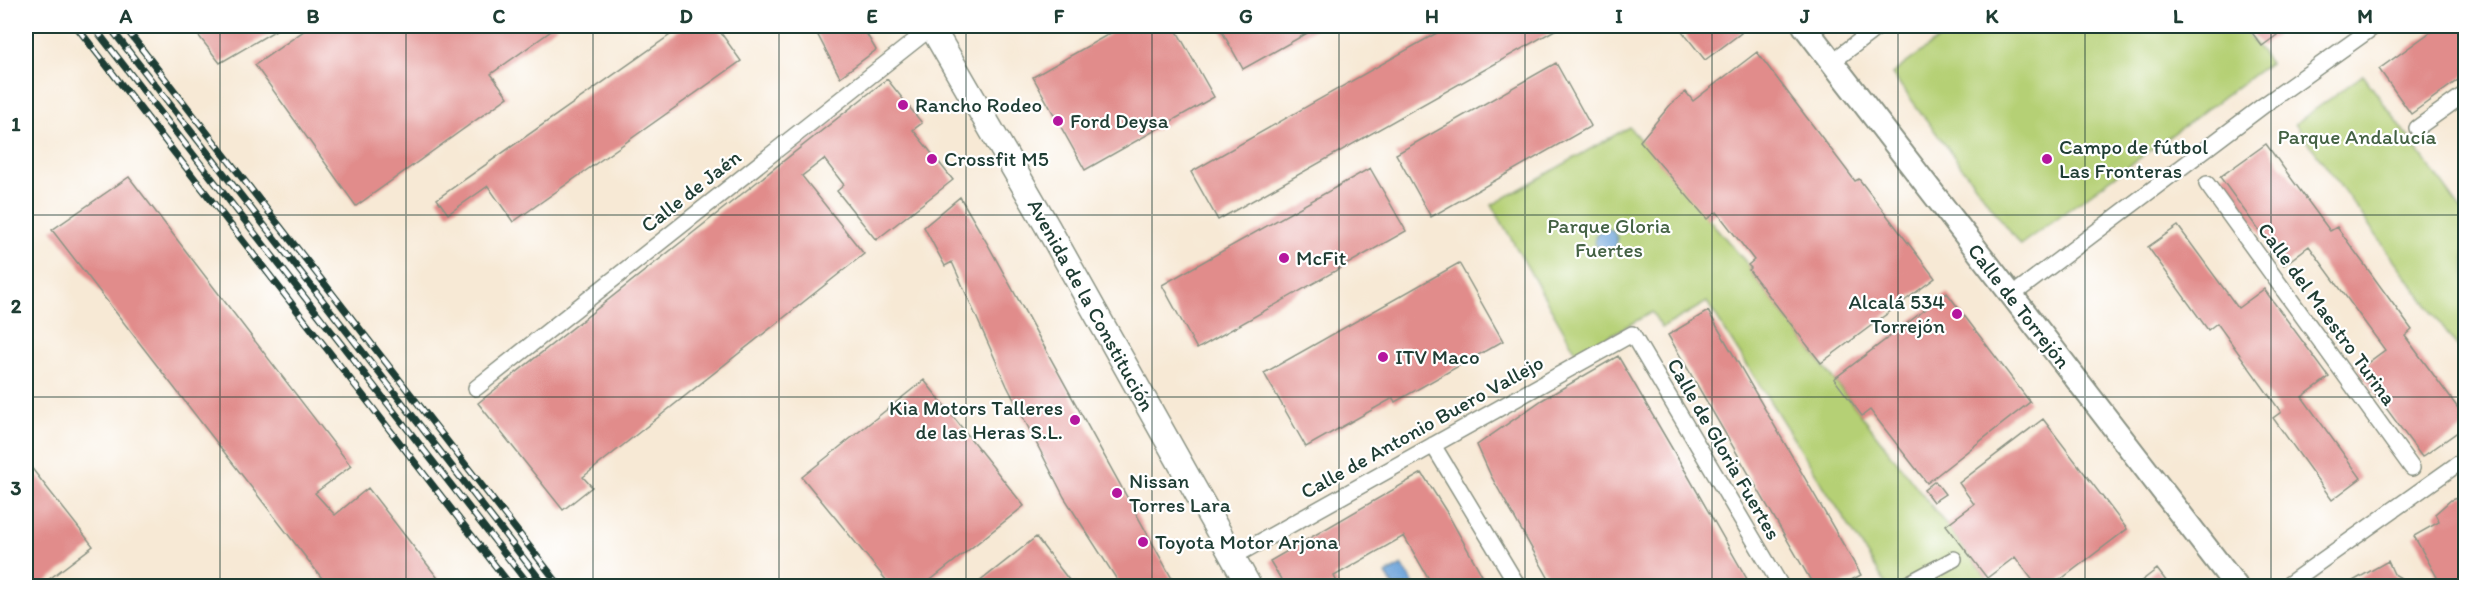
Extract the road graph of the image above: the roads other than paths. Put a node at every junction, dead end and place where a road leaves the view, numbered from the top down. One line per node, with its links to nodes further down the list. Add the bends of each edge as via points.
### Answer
1 (932, 26): 11 (street, Calle de Jaén); 15 (main road, Avenida de la Constitución)
2 (1804, 26): 5 (street, Calle de Torrejón)
3 (1879, 26): 5 (street)
4 (2375, 26): 9 (street)
5 (1832, 62): 9 (street, Calle de Torrejón)
6 (2466, 93): 7 (street)
7 (2417, 128)
8 (2207, 184): 14 (street, Calle del Maestro Turina)
9 (2011, 296): 21 (street, Calle de Torrejón)
10 (1632, 334): 12 (street, Calle de Antonio Buero Vallejo); 19 (street, Calle de Gloria Fuertes)
11 (476, 388)
12 (1432, 445): 15 (street, Calle de Antonio Buero Vallejo); 18 (street)
13 (2466, 458): 22 (street)
14 (2412, 468)
15 (1233, 557): 17 (main road, Avenida de la Constitución)
16 (1954, 559): 20 (street)
17 (1249, 586)
18 (1518, 586)
19 (1780, 586)
20 (1904, 586)
21 (2236, 586)
22 (2286, 586)

